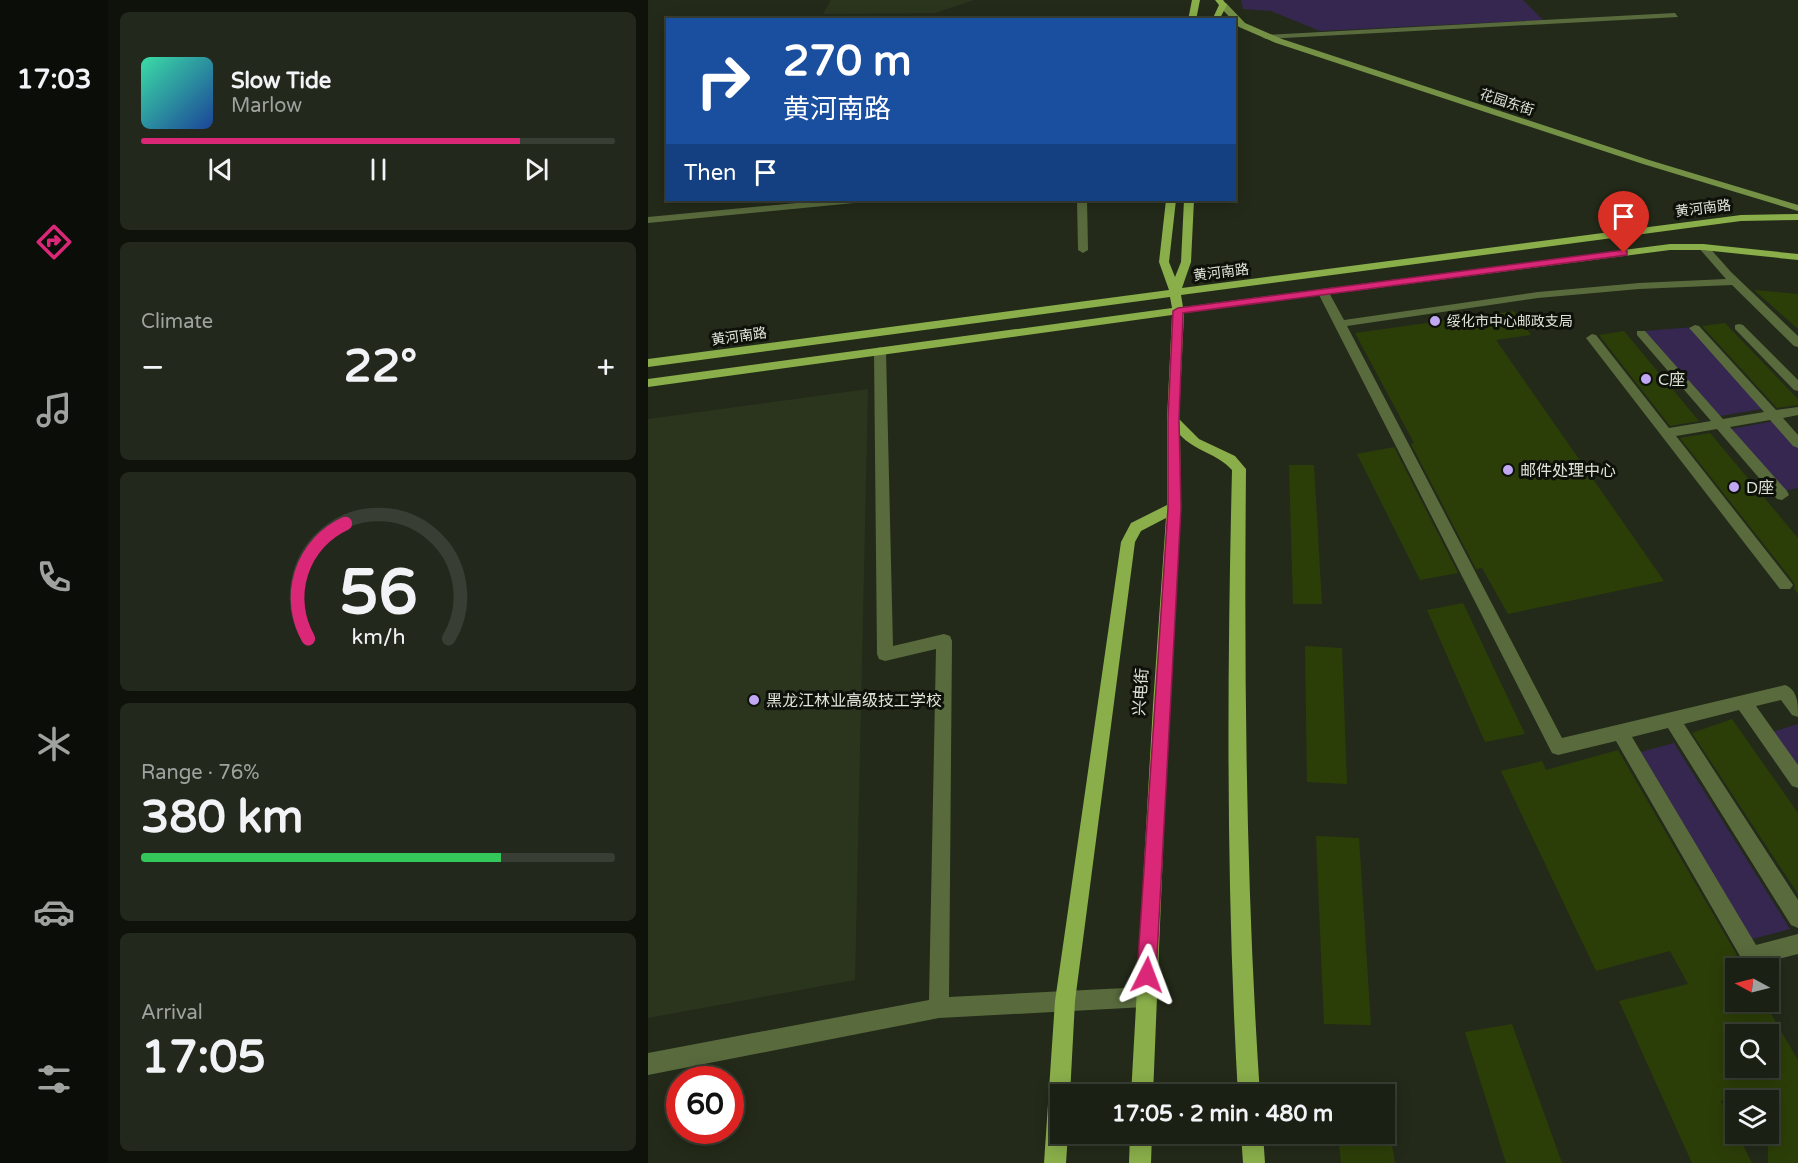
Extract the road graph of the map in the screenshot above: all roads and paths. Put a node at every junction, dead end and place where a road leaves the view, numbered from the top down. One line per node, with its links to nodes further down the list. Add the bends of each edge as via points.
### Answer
1 (1196, 0): 4 (main road)
2 (1221, 2): 5 (main road); 7 (main road, 花园东街)
3 (1674, 15): 8 (street)
4 (1192, 18)
5 (1216, 18)
6 (1236, 18): 8 (main road, 花园东街)
7 (1236, 18)
8 (1266, 37): 13 (main road, 花园东街)
9 (844, 201): 15 (street)
10 (1082, 201): 17 (street)
11 (1171, 201): 22 (main road, 兴电街, via 1164,262)
12 (1189, 201): 22 (main road, 兴电街, via 1186,262)
13 (1798, 208)
14 (1798, 217): 19 (main road, 黄河南路, via 1741,218)
15 (648, 220)
16 (1703, 247): 18 (main road, 黄河南路); 20 (street); 21 (main road, 黄河南路, via 1670,247)
17 (1083, 250)
18 (1798, 257)
19 (1316, 275): 21 (main road); 22 (main road, 黄河南路)
20 (1735, 282): 24 (street, via 1538,295); 29 (street)
21 (1323, 291): 23 (main road, 黄河南路); 24 (street)
22 (1175, 292): 23 (main road, 兴电街); 31 (main road, 黄河南路)
23 (1178, 311): 30 (main road, 黄河南路); 36 (main road, 兴电街)
24 (1340, 324): 46 (street, via 1558,747)
25 (1739, 327): 33 (street)
26 (1695, 328): 35 (street)
27 (1641, 333): 37 (street)
28 (1592, 338): 38 (street)
29 (1798, 343)
30 (880, 351): 32 (main road, 黄河南路); 52 (street, via 885,654 944,641)
31 (648, 363)
32 (648, 383)
33 (1798, 387)
34 (1798, 411): 35 (street)
35 (1773, 415): 37 (street); 39 (street)
36 (1173, 420): 41 (main road, 兴电街); 55 (main road, via 1194,442 1230,459 1239,469 1235,657 1237,848)
37 (1721, 424): 38 (street); 40 (street)
38 (1666, 434): 42 (street)
39 (1798, 443)
40 (1782, 495)
41 (1174, 508): 50 (main road, 兴电街); 51 (main road, via 1136,527 1128,542)
42 (1785, 585)
43 (1743, 702): 44 (street, via 1785,692); 45 (street); 47 (street)
44 (1798, 710)
45 (1672, 719): 46 (street); 48 (street)
46 (1620, 732): 49 (street, via 1751,956)
47 (1798, 780)
48 (1798, 918)
49 (1798, 944)
50 (1145, 997): 51 (street); 54 (main road, 兴电街)
51 (1065, 1001): 52 (street); 58 (main road)
52 (939, 1008): 53 (street)
53 (648, 1064)
54 (1142, 1084)
55 (1248, 1084)
56 (1141, 1144): 59 (main road)
57 (1253, 1144): 60 (main road)
58 (1055, 1163)
59 (1140, 1163)
60 (1254, 1163)

